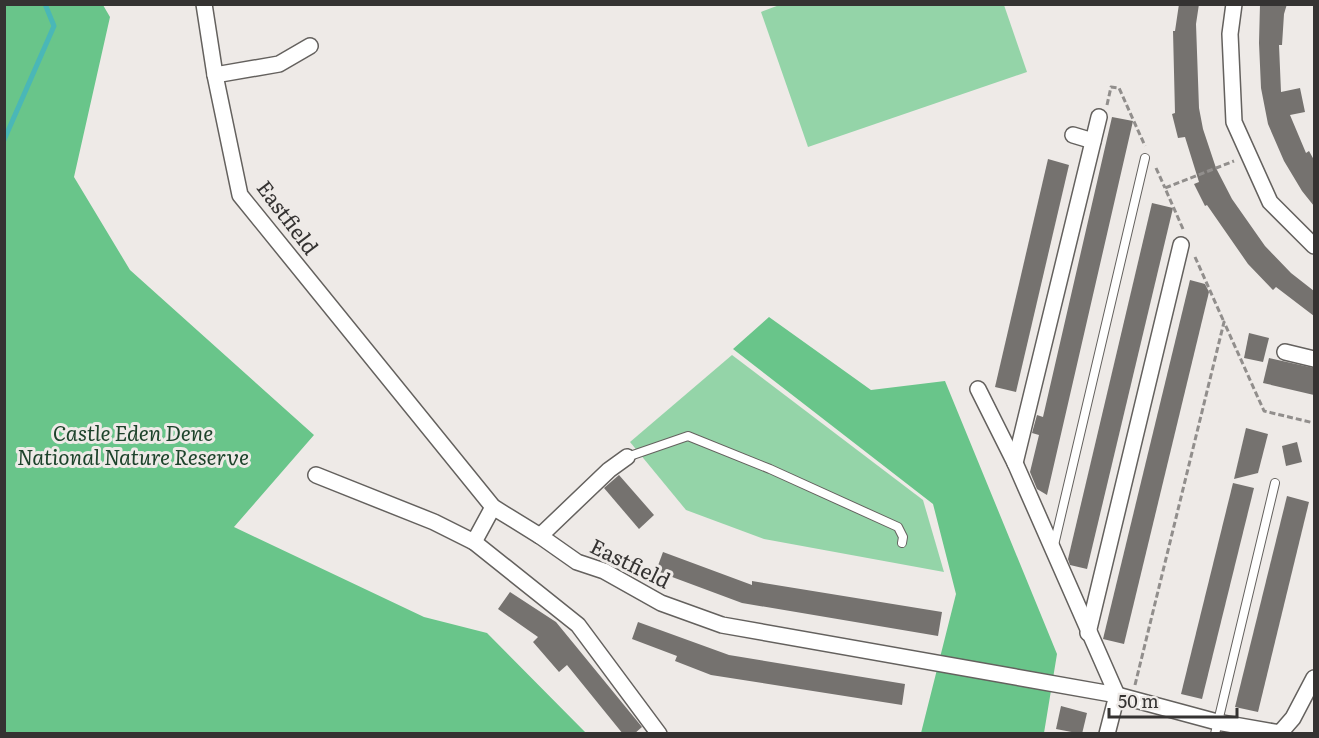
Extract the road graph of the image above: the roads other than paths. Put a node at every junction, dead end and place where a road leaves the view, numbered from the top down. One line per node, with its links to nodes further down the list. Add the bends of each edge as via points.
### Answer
1 (204, 4): 4 (street, Eastfield)
2 (1234, 4): 10 (street, via 1230,34 1234,122 1270,202)
3 (310, 46): 4 (street, via 279,64)
4 (215, 75): 18 (street, Eastfield, via 240,195)
5 (1099, 117): 7 (street)
6 (1073, 135): 7 (street)
7 (1093, 141): 15 (street)
8 (1149, 157): 22 (lane)
9 (1187, 244): 23 (street)
10 (1314, 246)
11 (1285, 352): 12 (street)
12 (1314, 359)
13 (978, 389): 15 (street)
14 (627, 457): 19 (street); 21 (lane, via 688,436 898,526)
15 (1015, 463): 22 (street)
16 (316, 475): 20 (street)
17 (1275, 483): 26 (lane)
18 (493, 507): 19 (street, Eastfield); 20 (street)
19 (540, 536): 25 (street, Eastfield, via 577,562 604,571 661,603 723,625)
20 (474, 542): 28 (street, via 578,625)
21 (902, 543)
22 (1053, 550): 23 (street)
23 (1088, 633): 25 (street)
24 (1314, 678): 27 (street, Eastfield, via 1293,718)
25 (1124, 697): 26 (street, Eastfield); 29 (street)
26 (1216, 728): 27 (street, Eastfield)
27 (1280, 733)
28 (659, 734)
29 (1107, 734)

